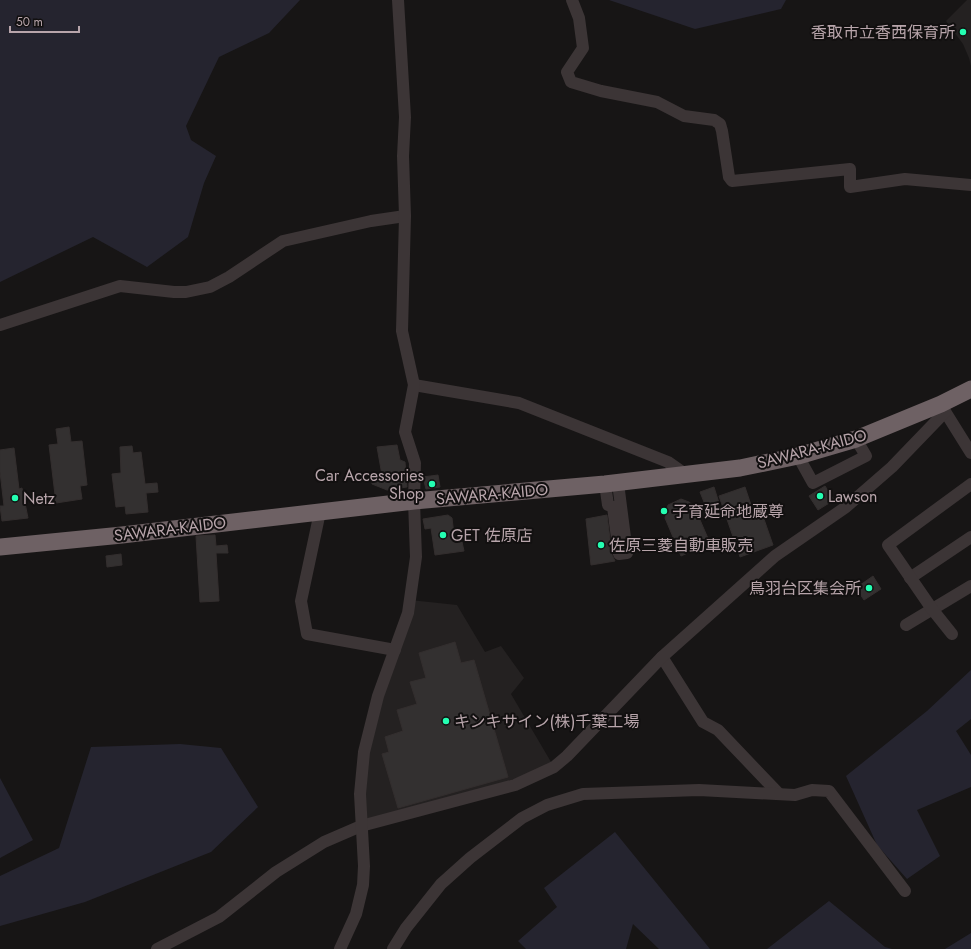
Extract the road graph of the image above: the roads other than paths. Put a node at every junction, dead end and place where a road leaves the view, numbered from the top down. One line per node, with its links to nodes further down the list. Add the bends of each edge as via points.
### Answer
1 (398, 0): 4 (street, via 405,117)
2 (572, 0): 3 (street, via 579,18 583,48 567,72 571,82 657,102 684,116 714,120 720,124 729,177 732,181 850,170 850,187 905,179)
3 (971, 185)
4 (405, 216): 5 (street, via 283,241 210,287 174,292 120,286); 6 (street, via 402,331)
5 (0, 325)
6 (414, 385): 12 (street, via 519,403 668,462); 15 (street, via 405,432 415,463)
7 (971, 389): 8 (highway, SAWARA-KAIDO)
8 (943, 408): 9 (highway, SAWARA-KAIDO); 10 (street); 25 (street, via 892,467 846,507 776,556)
9 (856, 439): 11 (highway, SAWARA-KAIDO); 11 (street, via 866,456 814,483)
10 (971, 453)
11 (798, 456): 12 (highway, SAWARA-KAIDO, via 740,468)
12 (685, 474): 13 (highway, SAWARA-KAIDO)
13 (612, 484): 13 (street, via 627,553 619,554 613,507 608,505); 15 (highway, SAWARA-KAIDO)
14 (971, 484): 19 (street, via 888,545)
15 (414, 501): 16 (highway, SAWARA-KAIDO); 24 (street, via 416,556 408,613)
16 (320, 512): 18 (highway, SAWARA-KAIDO); 24 (street, via 301,600 307,634)
17 (971, 537): 19 (street)
18 (0, 547)
19 (910, 578): 21 (street)
20 (971, 586): 21 (street)
21 (932, 609): 22 (street); 23 (street)
22 (906, 625)
23 (952, 634)
24 (395, 650): 27 (street, via 378,696 364,752 360,794)
25 (662, 657): 26 (street, via 703,722 718,730); 27 (street, via 554,767 515,785)
26 (780, 794): 28 (street, via 795,795 812,790 829,791); 31 (street, via 699,790 583,794 547,805 522,818 470,858 442,884 406,928)
27 (361, 826): 29 (street, via 309,850 276,872 219,917); 30 (street, via 363,885 356,914)
28 (905, 891)
29 (157, 949)
30 (340, 949)
31 (393, 949)

